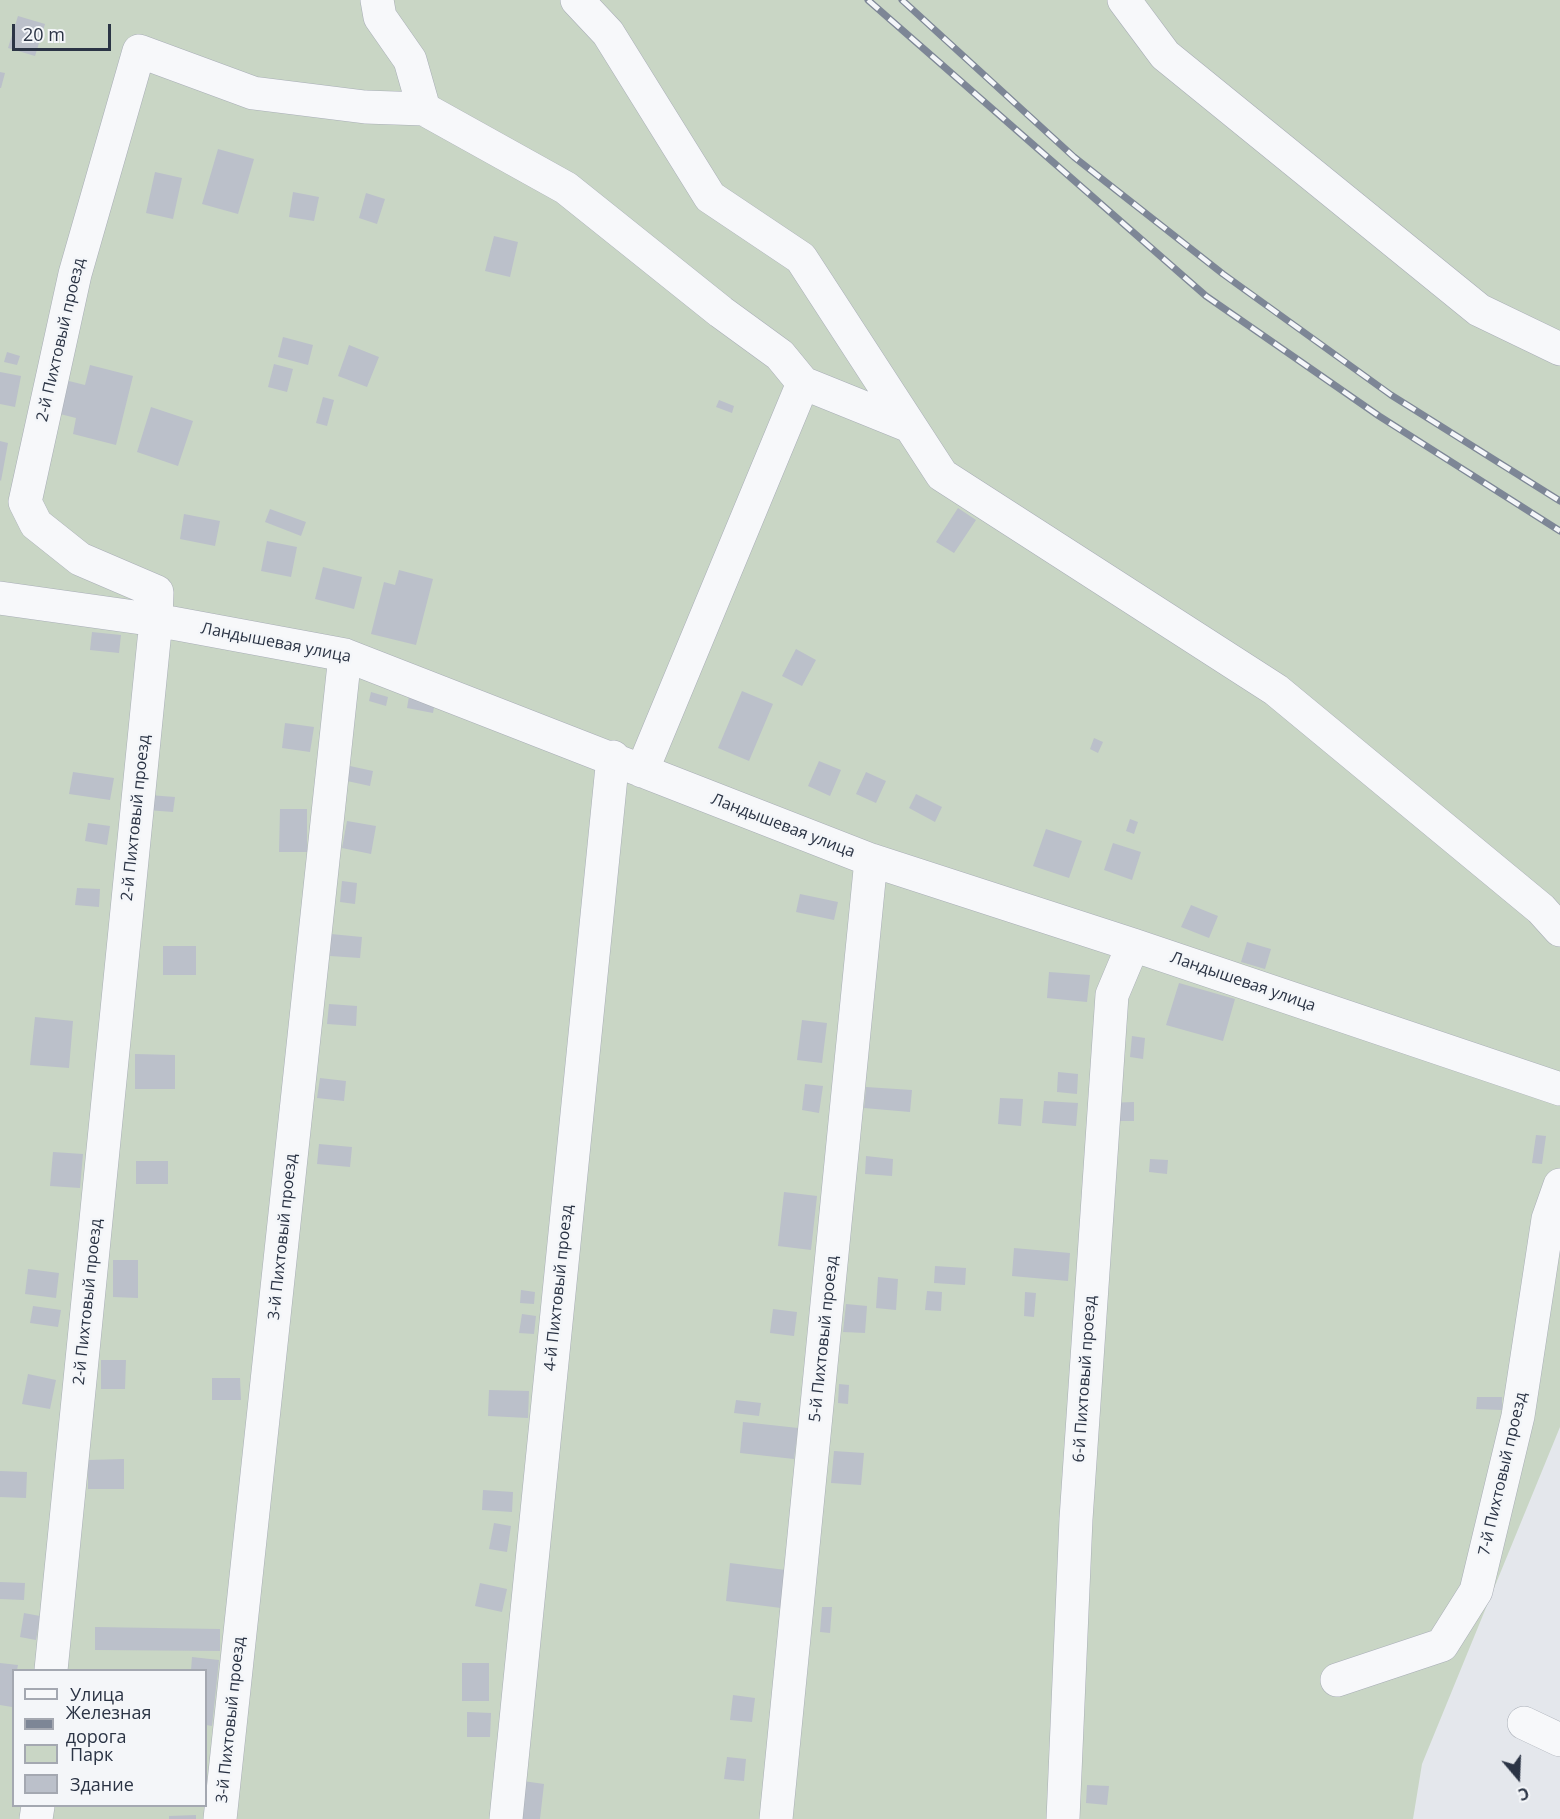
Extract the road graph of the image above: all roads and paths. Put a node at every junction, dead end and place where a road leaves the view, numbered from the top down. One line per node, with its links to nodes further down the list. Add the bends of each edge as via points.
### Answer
1 (377, 0): 4 (lane, via 380,17 411,60)
2 (577, 0): 7 (lane, via 608,33 710,197 801,258)
3 (1124, 0): 5 (lane, via 1165,55 1479,310)
4 (424, 110): 6 (lane, via 566,188 780,355); 9 (lane, 2-й Пихтовый проезд, via 253,93 139,51 75,274 25,502 36,525 80,559 157,592)
5 (1560, 349)
6 (803, 384): 7 (lane); 12 (lane)
7 (907, 425): 14 (lane, via 942,475 1276,690 1541,909)
8 (0, 598): 9 (lane, Ландышевая улица)
9 (156, 620): 10 (lane, Ландышевая улица); 18 (lane, 2-й Пихтовый проезд)
10 (345, 655): 11 (lane, Ландышевая улица); 22 (lane, 3-й Пихтовый проезд)
11 (613, 757): 12 (lane, Ландышевая улица); 23 (lane, 4-й Пихтовый проезд)
12 (642, 771): 13 (lane, Ландышевая улица)
13 (871, 860): 15 (lane, Ландышевая улица); 24 (lane, 5-й Пихтовый проезд)
14 (1560, 930)
15 (1133, 945): 16 (lane, Ландышевая улица); 25 (lane, 6-й Пихтовый проезд, via 1112,995 1076,1519)
16 (1560, 1089)
17 (1560, 1185): 19 (lane, 7-й Пихтовый проезд, via 1548,1218 1518,1416 1476,1591 1442,1645)
18 (51, 1669)
19 (1337, 1680)
20 (1524, 1723): 21 (lane)
21 (1560, 1740)
22 (220, 1819)
23 (506, 1819)
24 (776, 1819)
25 (1063, 1819)

